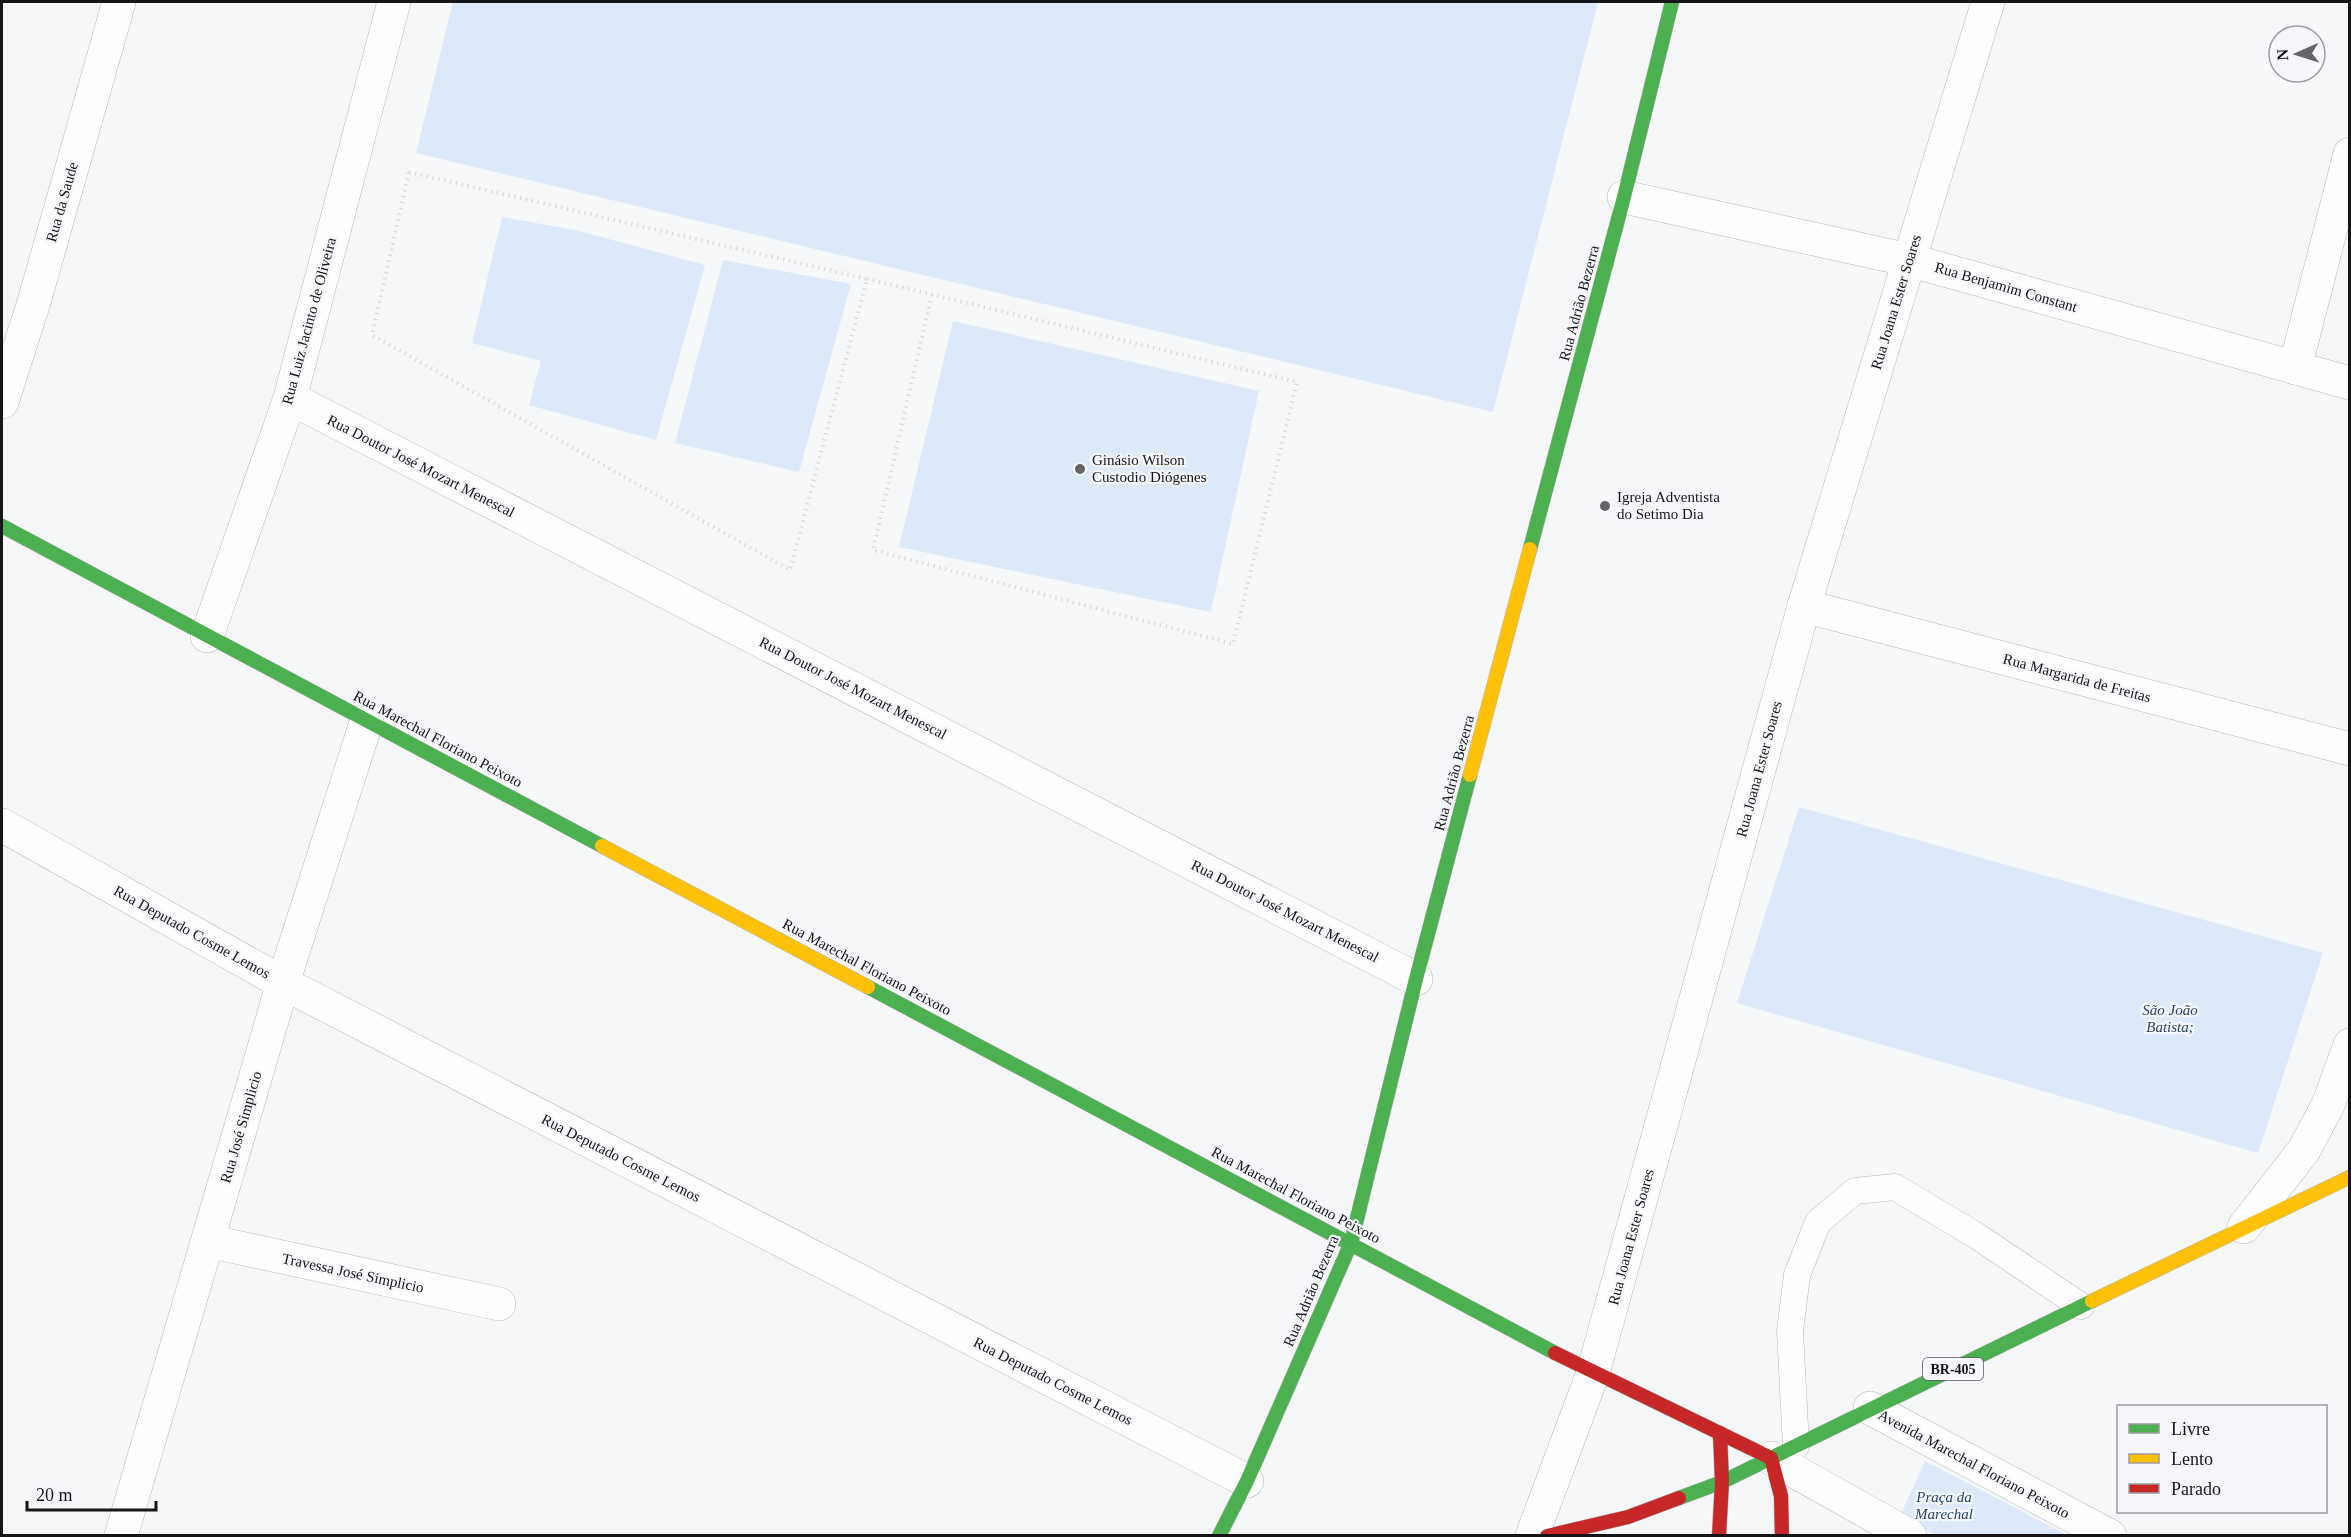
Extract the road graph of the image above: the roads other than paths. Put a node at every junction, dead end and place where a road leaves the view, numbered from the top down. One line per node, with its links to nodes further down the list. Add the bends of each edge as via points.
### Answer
1 (119, 2): 11 (street, Rua da Saude)
2 (394, 2): 10 (street, Rua Luiz Jacinto de Oliveira)
3 (1672, 2): 6 (main road, Rua Adrião Bezerra)
4 (1988, 2): 7 (street, Rua Joana Ester Soares)
5 (2349, 154): 8 (street)
6 (1624, 197): 7 (street, Rua Benjamim Constant); 18 (main road, Rua Adrião Bezerra)
7 (1909, 260): 8 (street, Rua Benjamim Constant); 13 (street, Rua Joana Ester Soares)
8 (2295, 368): 9 (street, Rua Benjamim Constant)
9 (2349, 383)
10 (290, 398): 14 (street, Rua Luiz Jacinto de Oliveira); 18 (street, Rua Doutor José Mozart Menescal)
11 (2, 402)
12 (2, 526): 14 (main road, Rua Marechal Floriano Peixoto)
13 (1804, 606): 16 (street, Rua Margarida de Freitas); 27 (street, Rua Joana Ester Soares)
14 (207, 636): 15 (main road, Rua Marechal Floriano Peixoto)
15 (367, 720): 19 (street, Rua José Simplicio); 24 (main road, Rua Marechal Floriano Peixoto)
16 (2349, 750)
17 (2, 826): 19 (street, Rua Deputado Cosme Lemos)
18 (1416, 979): 24 (main road, Rua Adrião Bezerra)
19 (283, 983): 23 (street, Rua José Simplicio); 31 (street, Rua Deputado Cosme Lemos)
20 (2347, 1061): 22 (street, via 2304,1150)
21 (2345, 1185): 22 (main road, BR-405)
22 (2244, 1227): 26 (main road, BR-405)
23 (208, 1241): 25 (street, Travessa José Simplicio); 33 (street, Rua José Simplicio)
24 (1351, 1243): 27 (main road, Rua Marechal Floriano Peixoto); 31 (main road, Rua Adrião Bezerra)
25 (499, 1304)
26 (2081, 1306): 28 (main road, BR-405); 30 (lane, via 1977,1236 1895,1188 1855,1191 1818,1222 1797,1275)
27 (1593, 1373): 29 (main road, Rua Marechal Floriano Peixoto); 35 (street, Rua Joana Ester Soares)
28 (1870, 1408): 30 (main road, BR-405); 40 (street, Avenida Marechal Floriano Peixoto)
29 (1720, 1433): 30 (main road, Rua Marechal Floriano Peixoto); 32 (main road)
30 (1783, 1452): 32 (main road, BR-405); 38 (main road); 39 (street)
31 (1247, 1481): 34 (main road, Rua Adrião Bezerra)
32 (1722, 1482): 36 (main road, BR-405, via 1628,1517); 37 (main road)
33 (121, 1536)
34 (1220, 1536)
35 (1532, 1536)
36 (1547, 1536)
37 (1719, 1536)
38 (1782, 1536)
39 (1910, 1536)
40 (2110, 1536)

